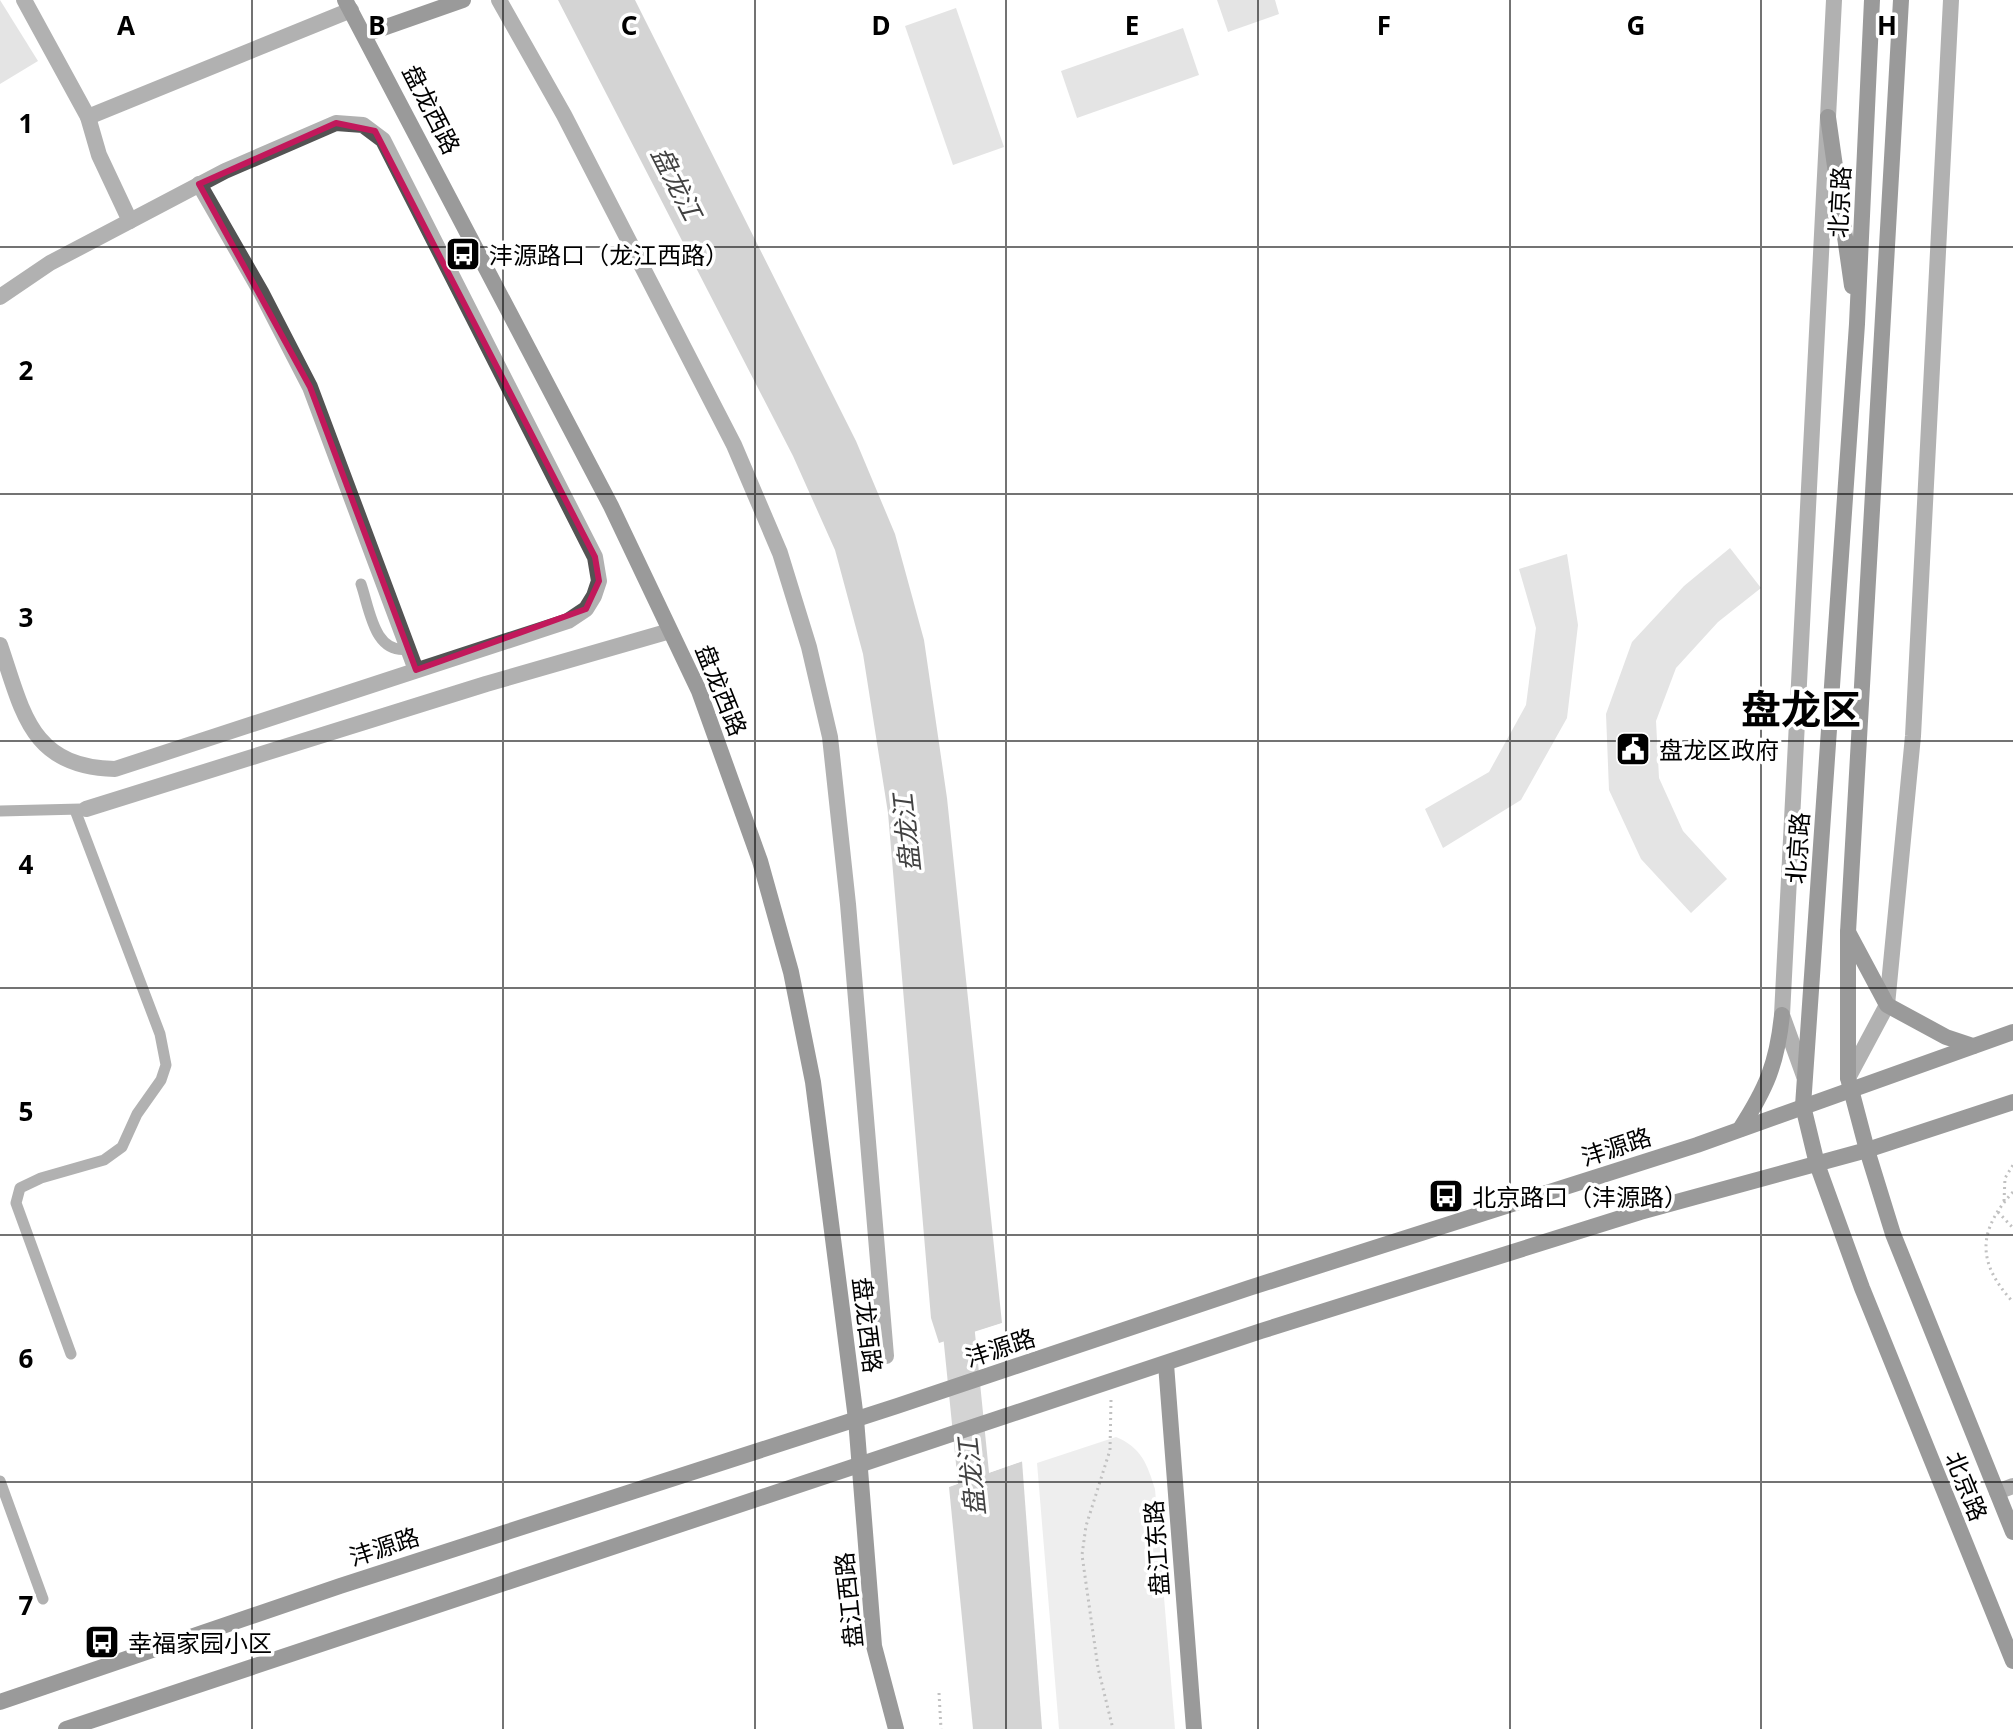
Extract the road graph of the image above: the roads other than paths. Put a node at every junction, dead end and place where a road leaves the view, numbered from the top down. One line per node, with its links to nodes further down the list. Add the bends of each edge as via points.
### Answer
1 (24, 0): 10 (street)
2 (463, 0): 9 (main road)
3 (499, 0): 36 (street, via 734,445 780,553 809,647 830,737)
4 (1834, 0): 11 (street)
5 (1872, 0): 15 (main road, 北京路)
6 (1901, 0): 23 (main road, 北京路)
7 (1951, 0): 24 (street, via 1913,736)
8 (348, 5): 9 (main road, 盘龙西路); 10 (street)
9 (366, 34): 17 (main road, 盘龙西路, via 604,492)
10 (88, 117): 13 (street, via 99,155)
11 (1828, 117): 15 (main road); 25 (street)
12 (199, 184): 13 (street); 19 (street, via 310,387); 20 (street, via 336,123 375,131 595,557 599,581 578,616)
13 (130, 221): 14 (street, via 50,263)
14 (0, 297)
15 (1857, 324): 28 (main road, 北京路)
16 (361, 584): 19 (lane, via 379,637 396,651)
17 (670, 631): 21 (street); 38 (main road, 盘龙西路, via 699,691 760,861 791,972 813,1082)
18 (0, 645): 20 (street, via 25,720 40,742 74,765 94,769 115,769)
19 (409, 649): 20 (street)
20 (416, 670)
21 (81, 810): 22 (lane); 35 (lane, via 160,1034 166,1065 122,1147 104,1160 20,1188 16,1203)
22 (0, 811)
23 (1848, 932): 24 (main road); 29 (main road, 北京路)
24 (1887, 1005): 27 (main road); 29 (street)
25 (1782, 1015): 28 (street); 32 (main road, via 1766,1089)
26 (2013, 1032): 27 (main road, 沣源路)
27 (1973, 1046): 29 (main road, 沣源路)
28 (1804, 1076): 31 (main road, 北京路)
29 (1849, 1084): 31 (main road, 沣源路); 33 (main road, 北京路)
30 (2013, 1102): 33 (main road)
31 (1803, 1106): 32 (main road, 沣源路); 34 (main road, 北京路)
32 (1740, 1129): 38 (main road, 沣源路)
33 (1867, 1150): 34 (main road); 42 (main road, 北京路, via 1893,1234)
34 (1817, 1164): 37 (main road, via 1640,1212); 45 (main road, 北京路)
35 (71, 1354)
36 (886, 1356)
37 (1166, 1364): 39 (main road); 49 (main road, 盘江东路)
38 (856, 1419): 39 (main road, 盘龙西路); 46 (main road, 沣源路)
39 (859, 1464): 47 (main road); 48 (main road, 盘江西路, via 874,1646)
40 (0, 1481): 44 (lane)
41 (2013, 1486): 42 (street)
42 (1997, 1492): 43 (main road, 北京路)
43 (2013, 1532)
44 (43, 1599)
45 (2013, 1661)
46 (0, 1702)
47 (66, 1729)
48 (896, 1729)
49 (1194, 1729)

